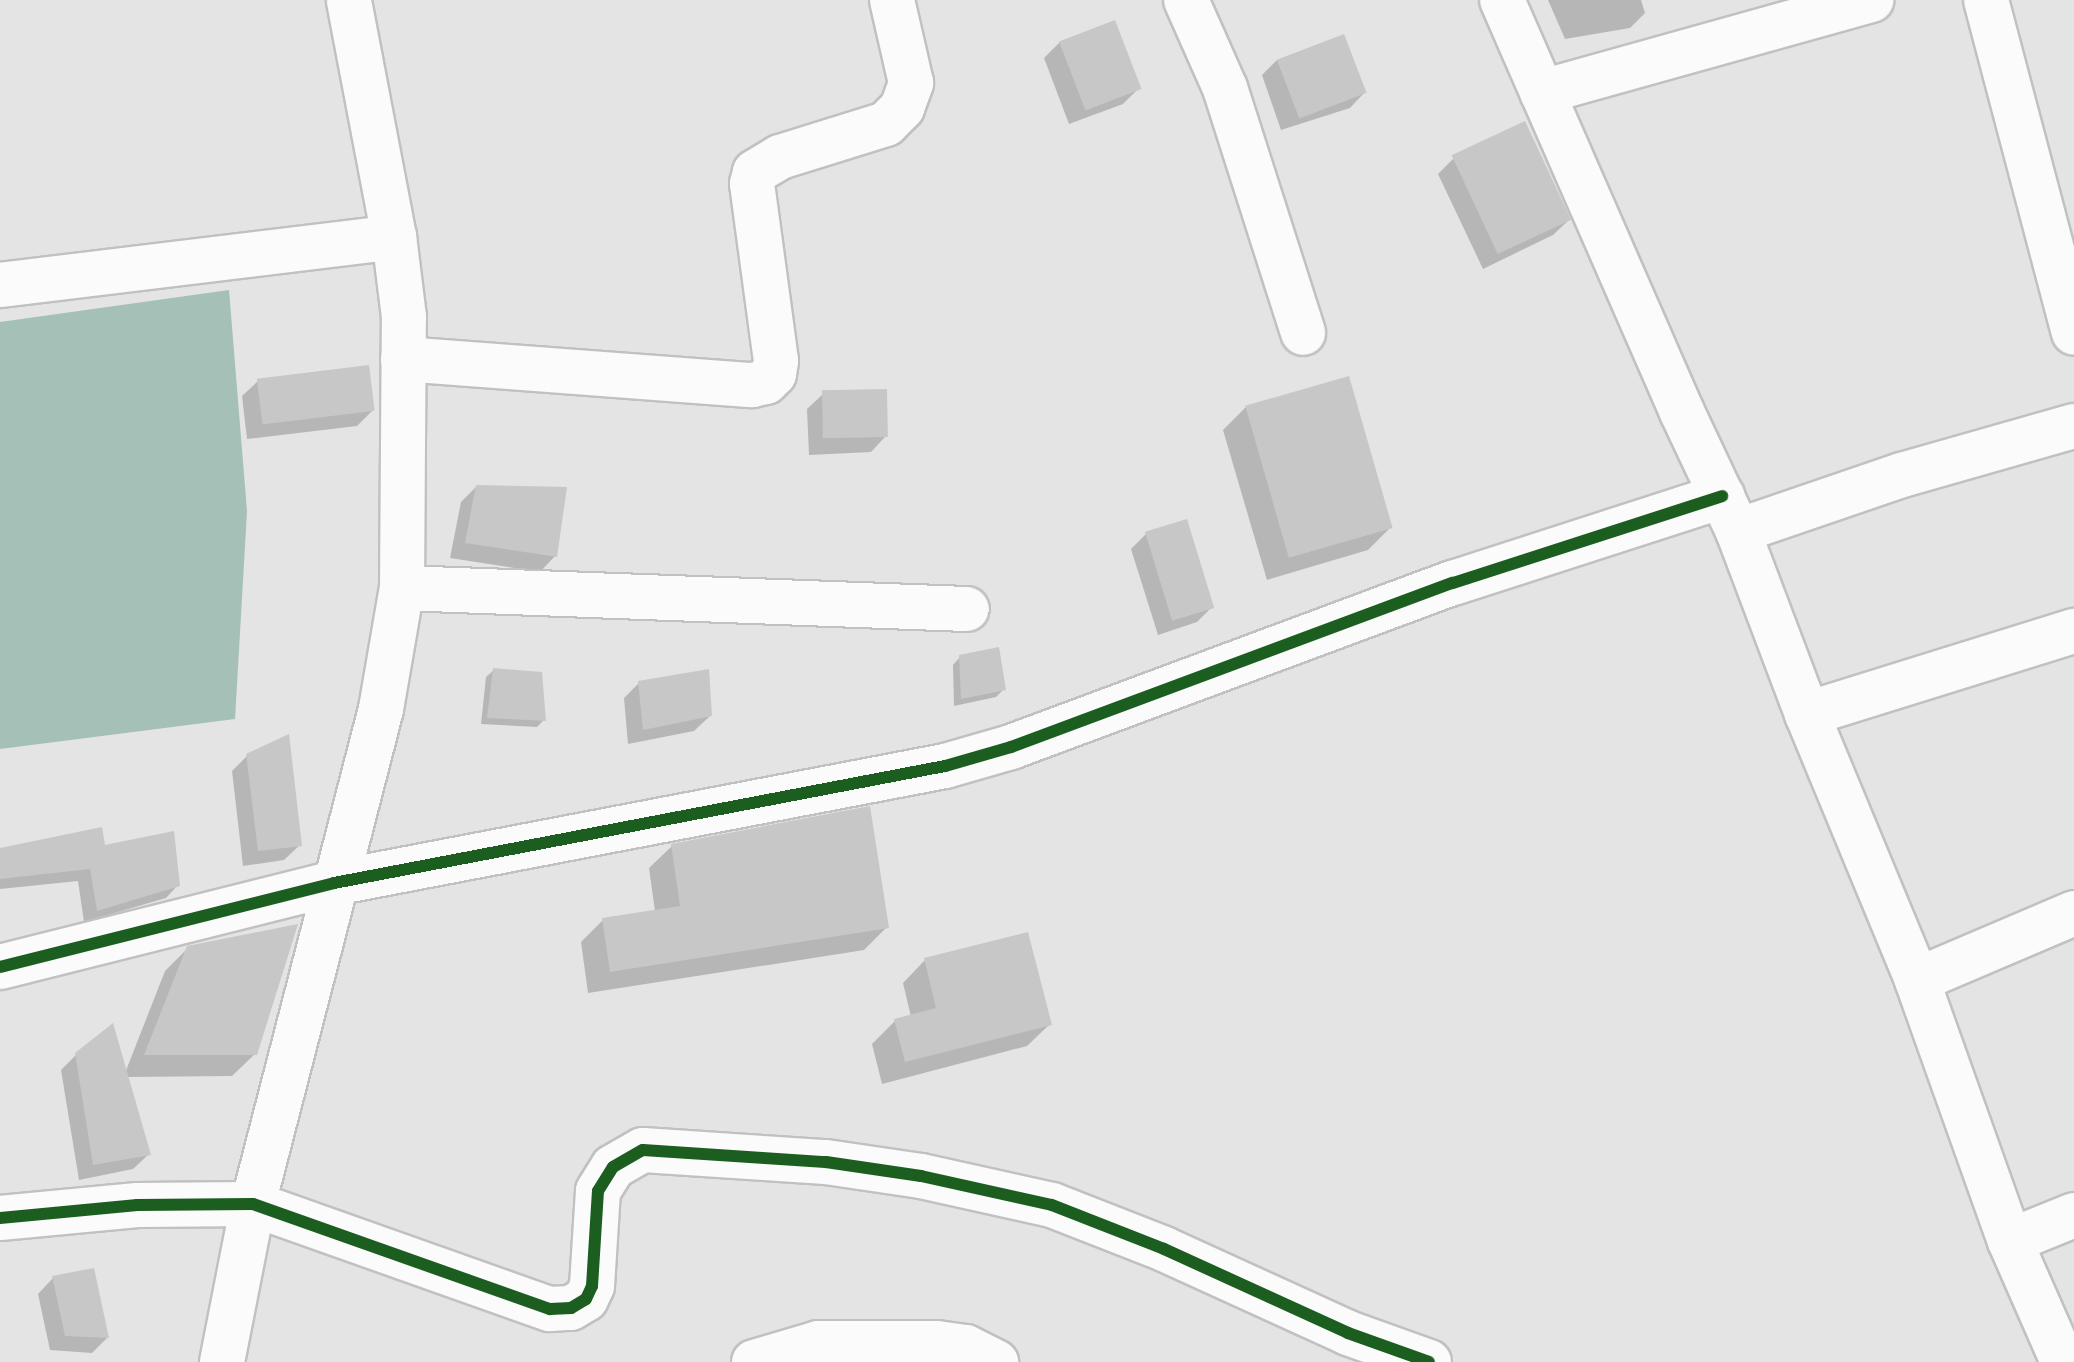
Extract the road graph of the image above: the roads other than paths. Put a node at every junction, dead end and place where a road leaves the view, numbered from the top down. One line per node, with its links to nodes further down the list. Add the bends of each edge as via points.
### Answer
1 (349, 0): 8 (street)
2 (892, 0): 12 (street, via 911,83 902,108 886,124 780,157 755,172 752,184 776,361 766,382)
3 (1186, 0): 10 (street, via 1225,88)
4 (1502, 0): 7 (street)
5 (1871, 0): 7 (street)
6 (1986, 0): 11 (street)
7 (1542, 92): 14 (street)
8 (394, 237): 9 (street); 12 (street, via 404,317)
9 (0, 285)
10 (1303, 333)
11 (2074, 333)
12 (403, 359): 15 (street)
13 (2074, 426): 14 (street, via 1902,475)
14 (1730, 514): 18 (street); 19 (street, via 1453,583 1011,747 945,766)
15 (402, 588): 16 (street); 19 (street, via 381,709)
16 (967, 609)
17 (2074, 631): 18 (street)
18 (1807, 714): 22 (street)
19 (334, 883): 21 (street); 23 (street)
20 (2074, 913): 22 (street)
21 (0, 967)
22 (1917, 980): 26 (street)
23 (253, 1204): 25 (street, via 137,1205); 28 (street); 31 (street, via 550,1309 571,1308 586,1299 592,1286 598,1191 613,1167 643,1150 826,1162 921,1176 1052,1205 1164,1249 1348,1333)
24 (2074, 1215): 26 (street)
25 (0, 1218)
26 (2010, 1241): 32 (street)
27 (822, 1352): 29 (street); 30 (street, via 937,1343 966,1347)
28 (222, 1362)
29 (754, 1362)
30 (996, 1362)
31 (1429, 1362)
32 (2063, 1362)

